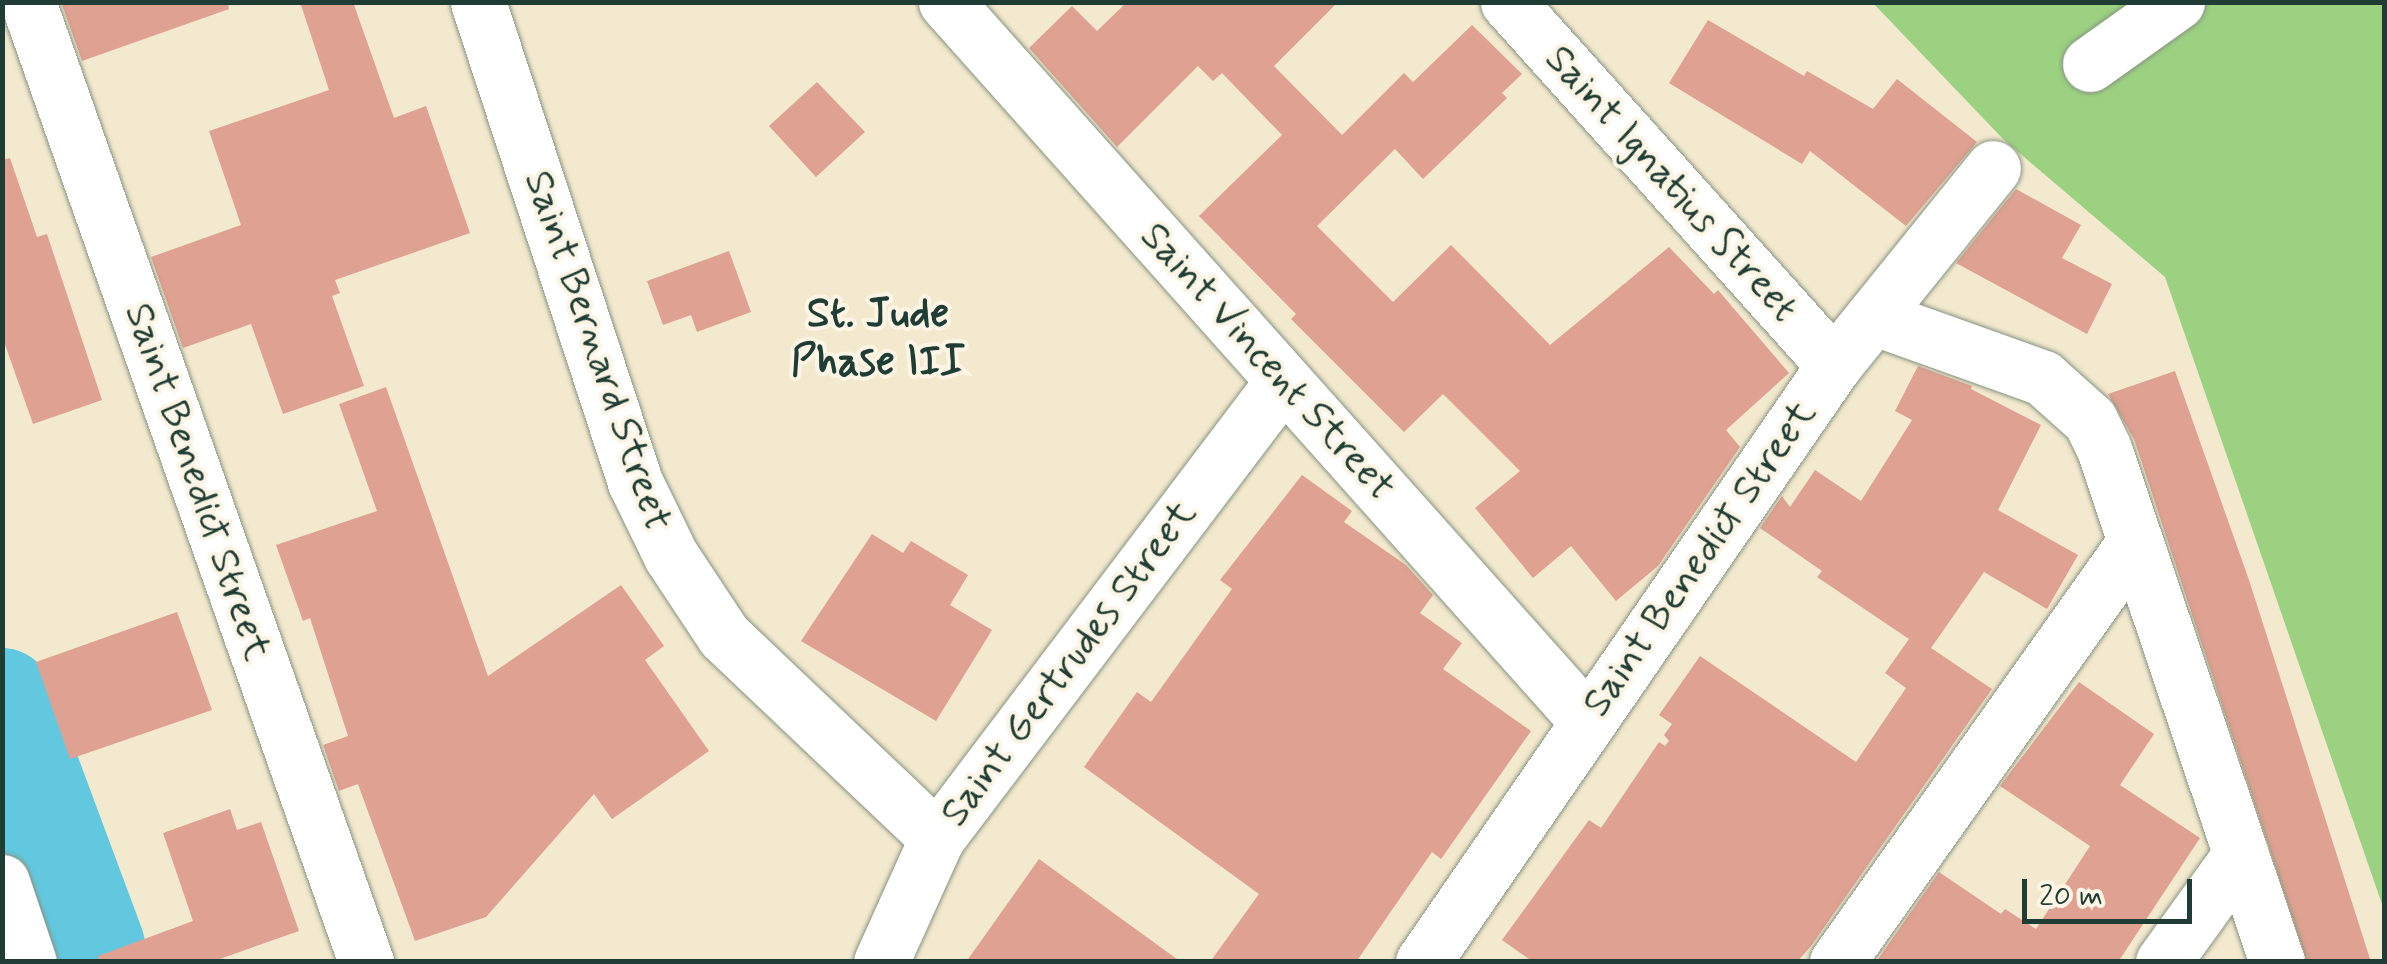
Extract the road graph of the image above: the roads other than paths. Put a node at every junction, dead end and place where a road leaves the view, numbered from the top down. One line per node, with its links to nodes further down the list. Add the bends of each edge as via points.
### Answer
1 (28, 2): 17 (street, Saint Benedict Street)
2 (478, 2): 13 (street, Saint Bernard Street, via 635,482 671,556 724,636)
3 (946, 2): 10 (street, Saint Vincent Street)
4 (1508, 2): 9 (street, Saint Ignatius Street)
5 (2177, 2): 6 (street)
6 (2090, 64)
7 (1993, 168): 8 (street, Saint Benedict Street)
8 (1873, 317): 9 (street, Saint Benedict Street); 11 (street, via 2044,378 2090,420)
9 (1834, 365): 12 (street, Saint Benedict Street)
10 (1283, 381): 12 (street, Saint Vincent Street); 13 (street, Saint Gertrudes Street)
11 (2134, 543): 14 (street); 20 (street)
12 (1588, 722): 19 (street, Saint Benedict Street)
13 (937, 838): 18 (street, Saint Gertrudes Street)
14 (2241, 854): 21 (street); 22 (street)
15 (2, 882): 16 (street)
16 (29, 962)
17 (366, 962)
18 (881, 962)
19 (1423, 962)
20 (1837, 962)
21 (2163, 962)
22 (2277, 962)

